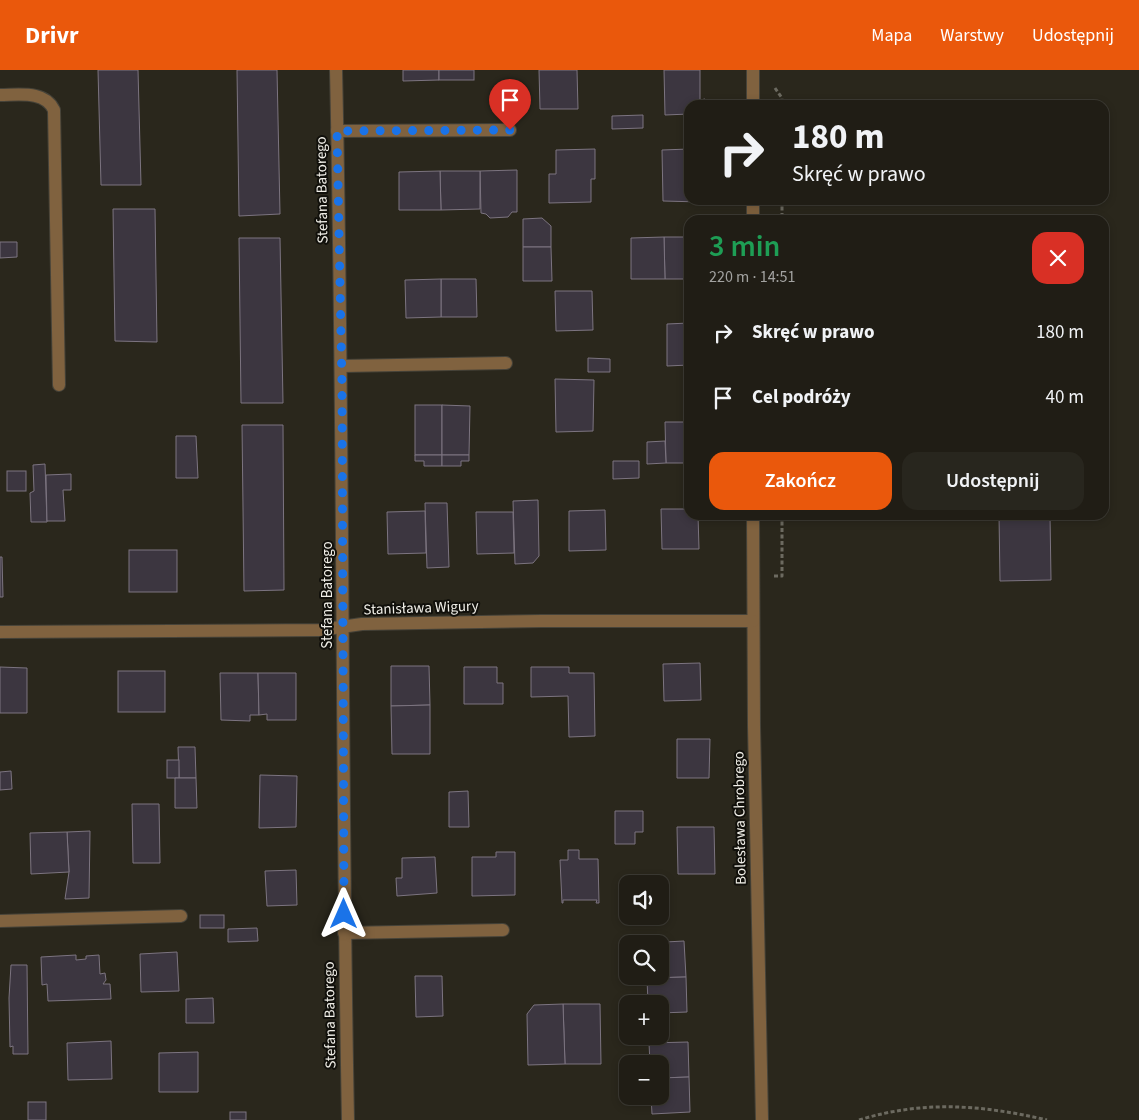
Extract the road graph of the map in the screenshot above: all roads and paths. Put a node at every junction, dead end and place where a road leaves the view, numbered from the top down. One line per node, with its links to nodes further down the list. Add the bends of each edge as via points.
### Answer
1 (336, 70): 6 (street, Stefana Batorego)
2 (752, 70): 4 (street)
3 (0, 95): 9 (street, via 45,98 54,110)
4 (753, 100)
5 (510, 130): 6 (street)
6 (337, 131): 8 (street, Stefana Batorego)
7 (506, 363): 8 (street)
8 (342, 366): 12 (street, Stefana Batorego)
9 (59, 385)
10 (753, 520): 11 (street, Bolesława Chrobrego)
11 (753, 621): 12 (street, Stanisława Wigury, via 532,621 362,624); 19 (street, Bolesława Chrobrego)
12 (344, 628): 13 (street, Stanisława Wigury); 17 (street, Stefana Batorego)
13 (0, 632)
14 (182, 916): 15 (street)
15 (0, 921)
16 (503, 930): 17 (street)
17 (344, 933): 18 (street, Stefana Batorego)
18 (348, 1120)
19 (762, 1120)
20 (860, 1120): 21 (path, via 890,1112 949,1105 1007,1111)
21 (1047, 1120)

